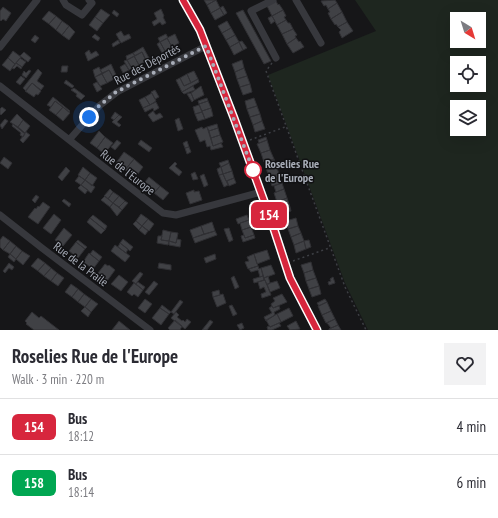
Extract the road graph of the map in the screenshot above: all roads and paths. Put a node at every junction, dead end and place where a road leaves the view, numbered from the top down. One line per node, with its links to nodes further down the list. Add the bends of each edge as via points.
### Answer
1 (37, 0): 9 (street)
2 (62, 0): 3 (street, via 82,15 92,3)
3 (89, 0)
4 (183, 0): 8 (street)
5 (273, 0): 10 (street, via 251,11)
6 (296, 0): 7 (street)
7 (321, 43)
8 (206, 46): 13 (street, Rue des Déportés, via 116,92 99,106); 14 (street)
9 (0, 47)
10 (276, 58): 12 (path, via 266,71)
11 (0, 86): 13 (street, Rue de l'Europe)
12 (285, 127): 14 (path); 17 (path)
13 (69, 140): 15 (street, Rue de l'Europe, via 163,214 176,215)
14 (243, 142): 15 (street)
15 (261, 192): 18 (street)
16 (0, 215): 19 (street, Rue de la Praile)
17 (330, 248): 18 (path); 21 (path, via 344,287)
18 (286, 264): 20 (street, via 290,278)
19 (150, 330)
20 (317, 330)
21 (366, 330)

